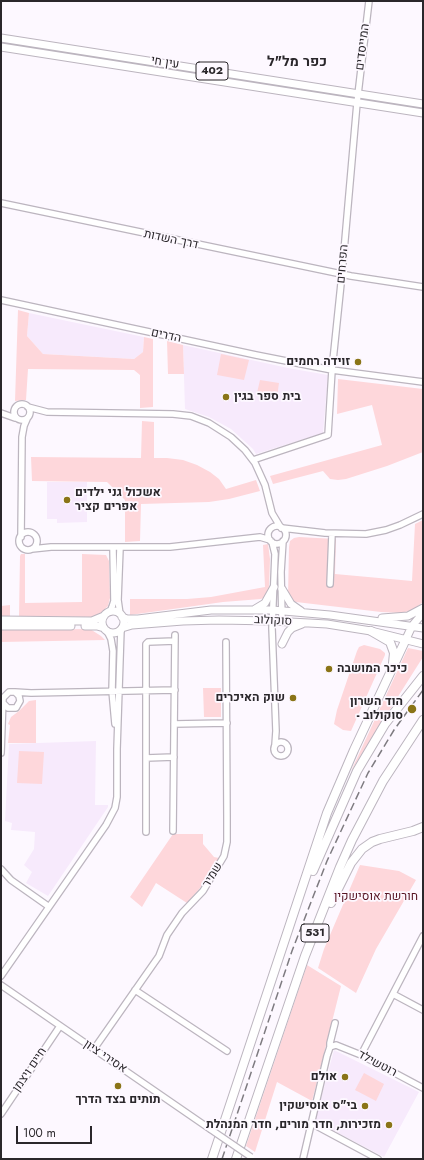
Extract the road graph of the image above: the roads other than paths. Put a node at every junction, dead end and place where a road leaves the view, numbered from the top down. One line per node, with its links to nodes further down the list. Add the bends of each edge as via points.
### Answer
1 (369, 1): 4 (street, המייסדים)
2 (1, 38): 4 (main road, עין חי / 402)
3 (1, 47): 5 (main road, עין חי / 402)
4 (358, 94): 5 (street, הפרחים); 6 (main road, עין חי / 402)
5 (357, 103): 7 (main road, עין חי / 402); 9 (street, הפרחים)
6 (423, 104)
7 (423, 113)
8 (1, 203): 9 (street, דרך השדות)
9 (342, 274): 10 (street, דרך השדות); 12 (street, הפרחים)
10 (423, 287)
11 (1, 300): 12 (street, הדרים)
12 (332, 370): 13 (street, הדרים); 21 (street, הפרחים, via 328,435)
13 (423, 382)
14 (28, 407): 15 (street, via 22,404); 16 (street); 19 (street)
15 (15, 408): 17 (street); 18 (street, via 13,413)
16 (47, 412): 19 (street); 21 (street, via 158,413 191,416 225,432 239,443)
17 (1, 413): 18 (street)
18 (16, 418): 19 (street, via 23,421); 20 (street)
19 (28, 418): 20 (street)
20 (22, 437): 24 (street)
21 (253, 460): 22 (street, via 266,484)
22 (272, 514): 25 (street); 26 (street)
23 (423, 514): 29 (street, via 400,525 375,532)
24 (22, 518): 28 (street); 30 (street)
25 (281, 528): 26 (street, via 277,527); 27 (street); 33 (street, via 285,533)
26 (270, 531): 31 (street); 34 (street)
27 (301, 531): 29 (street); 33 (street)
28 (32, 533): 30 (street, via 26,533); 32 (street)
29 (332, 534): 38 (street)
30 (21, 537): 37 (street, via 21,547 26,550)
31 (256, 538): 34 (street); 36 (street, via 189,546)
32 (37, 539): 35 (street); 37 (street)
33 (284, 540): 34 (street, via 277,544); 40 (street)
34 (271, 541): 39 (street, via 275,554)
35 (51, 548): 36 (street); 37 (street)
36 (117, 548): 47 (street, via 114,601); 48 (street, via 118,600)
37 (32, 549)
38 (330, 584)
39 (274, 588): 42 (main road, via 266,603); 43 (street)
40 (282, 589): 44 (street); 45 (main road, via 291,604)
41 (423, 608): 49 (main road, via 403,617)
42 (253, 609): 43 (main road, סוקולוב); 48 (main road, סוקולוב, via 211,610 138,619 127,619)
43 (272, 610): 44 (main road, סוקולוב); 51 (street)
44 (283, 610): 45 (main road, סוקולוב); 52 (street)
45 (304, 612): 49 (main road, סוקולוב)
46 (423, 613): 55 (main road)
47 (107, 614): 48 (main road, via 115,612); 50 (main road, via 92,621); 58 (main road, via 102,623)
48 (121, 615): 57 (main road, via 124,624)
49 (356, 618): 55 (main road, סוקולוב)
50 (1, 620)
51 (272, 621): 52 (main road, סוקולוב); 57 (main road, סוקולוב, via 183,621 132,625); 80 (street, via 276,730)
52 (282, 621): 53 (main road, סוקולוב)
53 (305, 623): 59 (main road, סוקולוב); 63 (main road, via 292,628)
54 (1, 626): 58 (main road, via 93,625)
55 (412, 626): 56 (main road, סוקולוב); 60 (main road)
56 (423, 628)
57 (121, 629): 58 (main road, via 113,633); 69 (street)
58 (105, 630): 68 (street, via 111,639)
59 (371, 631): 60 (main road, סוקולוב); 65 (highway, via 392,645 394,653)
60 (406, 639): 61 (main road); 64 (main road, סוקולוב); 65 (highway)
61 (423, 640)
62 (226, 642): 77 (street, שמיר)
63 (282, 644)
64 (423, 644)
65 (391, 671): 92 (highway, via 333,797)
66 (423, 676): 92 (highway, 531, via 385,724 357,771 318,857)
67 (174, 690): 70 (street); 70 (street, via 175,638 146,644); 79 (street)
68 (112, 691): 69 (street); 72 (street); 81 (street)
69 (120, 691): 70 (street); 81 (street)
70 (146, 691): 84 (street)
71 (15, 692): 72 (street); 73 (street); 74 (street, via 4,695)
72 (33, 693): 73 (street)
73 (20, 701): 75 (street, via 18,706)
74 (4, 704): 75 (street); 78 (street)
75 (12, 709): 78 (street, via 6,715)
76 (423, 720): 91 (highway, 531, via 383,781 356,833)
77 (227, 723): 79 (street); 95 (street, שמיר, via 227,842 224,856 203,891 166,935 158,956)
78 (3, 724): 82 (street)
79 (174, 724): 83 (street)
80 (274, 745)
81 (117, 749): 89 (street, via 117,797 114,808 106,825)
82 (1, 753)
83 (174, 757): 84 (street); 86 (street)
84 (146, 758): 87 (street)
85 (423, 827): 91 (highway, via 380,839 362,849 351,863)
86 (173, 831)
87 (146, 832)
88 (1, 869): 89 (street, via 11,880)
89 (48, 906): 93 (street)
90 (423, 936): 96 (street)
91 (309, 947): 109 (highway, 531)
92 (283, 948): 108 (highway, 531)
93 (1, 976)
94 (1, 985): 99 (street, אסירי ציון)
95 (135, 990): 101 (street, שמיר); 102 (street)
96 (393, 994): 97 (street); 103 (street)
97 (423, 1010)
98 (335, 1023): 100 (street)
99 (60, 1026): 101 (street, אסירי ציון); 105 (street, חיים ויצמן)
100 (330, 1047): 103 (street, רוטשילד, via 336,1045); 106 (street)
101 (94, 1049): 107 (street, אסירי ציון, bridge)
102 (227, 1051)
103 (361, 1055): 104 (street, רוטשילד)
104 (423, 1088)
105 (1, 1114)
106 (311, 1123): 110 (street); 111 (street)
107 (253, 1158)
108 (211, 1159)
109 (236, 1159)
110 (303, 1159)
111 (378, 1159)

